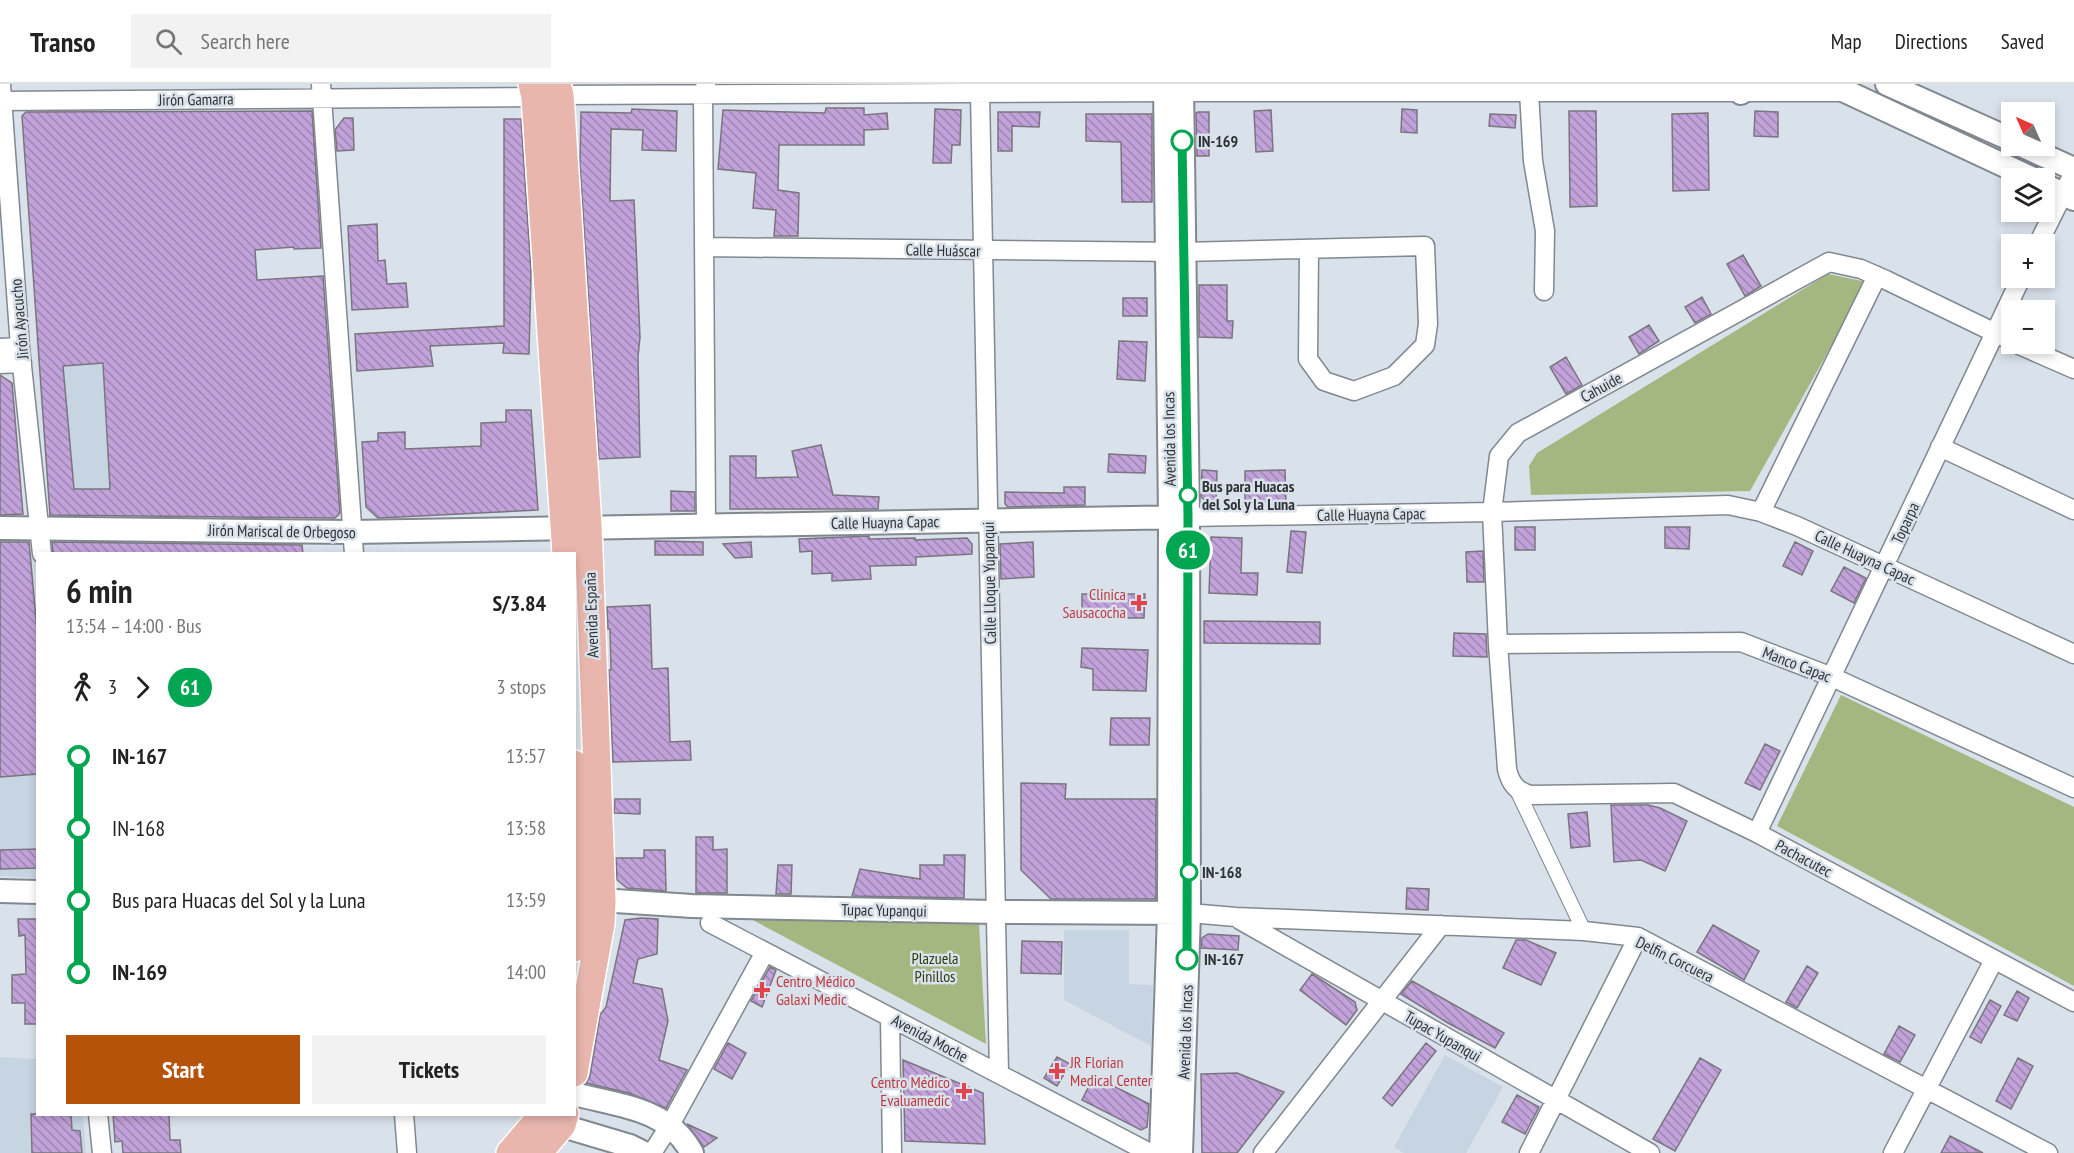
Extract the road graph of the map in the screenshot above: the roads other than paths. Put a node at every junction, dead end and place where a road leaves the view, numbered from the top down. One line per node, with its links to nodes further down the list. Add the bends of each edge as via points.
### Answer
1 (1887, 84): 11 (street)
2 (1173, 88): 8 (street, Jirón Gamarra); 9 (street, Jirón Gamarra); 20 (street, Avenida los Incas)
3 (1747, 88): 4 (street, Jirón Gamarra); 8 (street, Jirón Gamarra)
4 (1838, 88): 13 (street)
5 (705, 89): 6 (street, Jirón Gamarra); 9 (street, Jirón Gamarra); 17 (street)
6 (546, 90): 7 (street, Jirón Gamarra); 38 (main road, Avenida España)
7 (322, 91): 10 (street, Jirón Gamarra); 41 (street)
8 (1529, 92): 23 (street, via 1533,161 1545,231)
9 (980, 93): 19 (street, Calle Lloque Yupanqui)
10 (1, 96): 28 (street, Jirón Ayacucho)
11 (2001, 135)
12 (2044, 156): 14 (street)
13 (2010, 168)
14 (2074, 170): 15 (street)
15 (2061, 192): 16 (street)
16 (2042, 234)
17 (704, 247): 19 (street, Calle Huáscar); 37 (street)
18 (1309, 249): 18 (street, Calle Huáscar, via 1308,359 1324,381 1354,391 1394,376 1425,345 1425,246); 20 (street, Calle Huáscar)
19 (983, 250): 20 (street, Calle Huáscar); 36 (street, Calle Lloque Yupanqui)
20 (1175, 252): 35 (street, Avenida los Incas)
21 (1877, 276): 24 (street, Cahuide); 33 (street, Cahuide, via 1828,262 1518,434 1499,456); 34 (street)
22 (2016, 288): 24 (street, Toparpa)
23 (1544, 291)
24 (1994, 333): 25 (street, Cahuide); 31 (street, Toparpa)
25 (2001, 336)
26 (0, 348): 28 (street)
27 (2040, 354): 30 (street)
28 (21, 355): 29 (street); 40 (street, Jirón Ayacucho)
29 (0, 364)
30 (2074, 369)
31 (1940, 447): 32 (street); 44 (street, Toparpa)
32 (2074, 510)
33 (1492, 512): 34 (street, Calle Huayna Capac, via 1728,505); 35 (street, Calle Huayna Capac); 45 (street, Cahuide)
34 (1761, 512): 44 (street, Calle Huayna Capac)
35 (1179, 517): 36 (street, Calle Huayna Capac); 56 (street, Avenida los Incas)
36 (988, 520): 37 (street, Calle Huayna Capac); 55 (street, Calle Lloque Yupanqui)
37 (706, 524): 38 (street, Calle Huayna Capac)
38 (576, 527): 41 (street, Jirón Mariscal de Orbegoso); 43 (main road, Avenida España); 54 (main road, Avenida España)
39 (0, 528): 40 (street, Jirón Mariscal de Orbegoso)
40 (40, 528): 41 (street, Jirón Mariscal de Orbegoso); 42 (street, Jirón Ayacucho)
41 (353, 543)
42 (42, 552)
43 (567, 552)
44 (1885, 566): 46 (street, Calle Huayna Capac); 47 (street, Toparpa)
45 (1498, 644): 47 (street, Manco Capac, via 1740,642); 49 (street, Cahuide, via 1507,769)
46 (2074, 654)
47 (1832, 677): 50 (street, Manco Capac); 51 (street, Toparpa)
48 (576, 786): 54 (main road, Avenida España)
49 (1516, 788): 51 (street, Pachacutec, via 1532,795 1674,793); 60 (street)
50 (2074, 788)
51 (1757, 833): 64 (street, Pachacutec)
52 (0, 891): 53 (street)
53 (36, 892)
54 (586, 899): 55 (street, Tupac Yupanqui, via 692,906); 62 (main road, Avenida España); 68 (main road, Avenida España, via 601,923)
55 (996, 912): 56 (street, Tupac Yupanqui); 69 (street, Calle Lloque Yupanqui)
56 (1179, 913): 57 (street, Delfin Corcuera); 86 (street, Avenida los Incas); 87 (street, Avenida los Incas)
57 (1236, 917): 59 (street, Delfin Corcuera); 65 (street, Tupac Yupanqui)
58 (710, 923): 63 (street, Avenida Moche)
59 (1441, 925): 60 (street, Delfin Corcuera); 65 (street)
60 (1584, 931): 61 (street, Delfin Corcuera)
61 (1638, 938): 70 (street, Delfin Corcuera); 72 (street)
62 (576, 939)
63 (765, 952): 67 (street, Avenida Moche); 76 (street)
64 (1994, 960): 66 (street, Pachacutec); 70 (street)
65 (1380, 1000): 72 (street, Tupac Yupanqui); 88 (street)
66 (2074, 1002)
67 (890, 1017): 69 (street, Avenida Moche); 84 (street)
68 (576, 1062)
69 (999, 1074): 85 (street, Avenida Moche)
70 (1927, 1089): 91 (street); 92 (street, Delfin Corcuera)
71 (576, 1095): 76 (street, via 657,1117)
72 (1556, 1100): 89 (street); 90 (street, Tupac Yupanqui)
73 (98, 1116): 77 (street)
74 (404, 1116): 78 (street)
75 (551, 1118): 79 (main road); 80 (main road); 81 (street)
76 (670, 1125): 82 (street); 83 (street)
77 (102, 1153)
78 (407, 1153)
79 (510, 1153)
80 (538, 1153)
81 (644, 1153)
82 (652, 1153)
83 (692, 1153)
84 (892, 1153)
85 (1150, 1153)
86 (1161, 1153)
87 (1181, 1153)
88 (1263, 1153)
89 (1529, 1153)
90 (1650, 1153)
91 (1893, 1153)
92 (2048, 1153)

